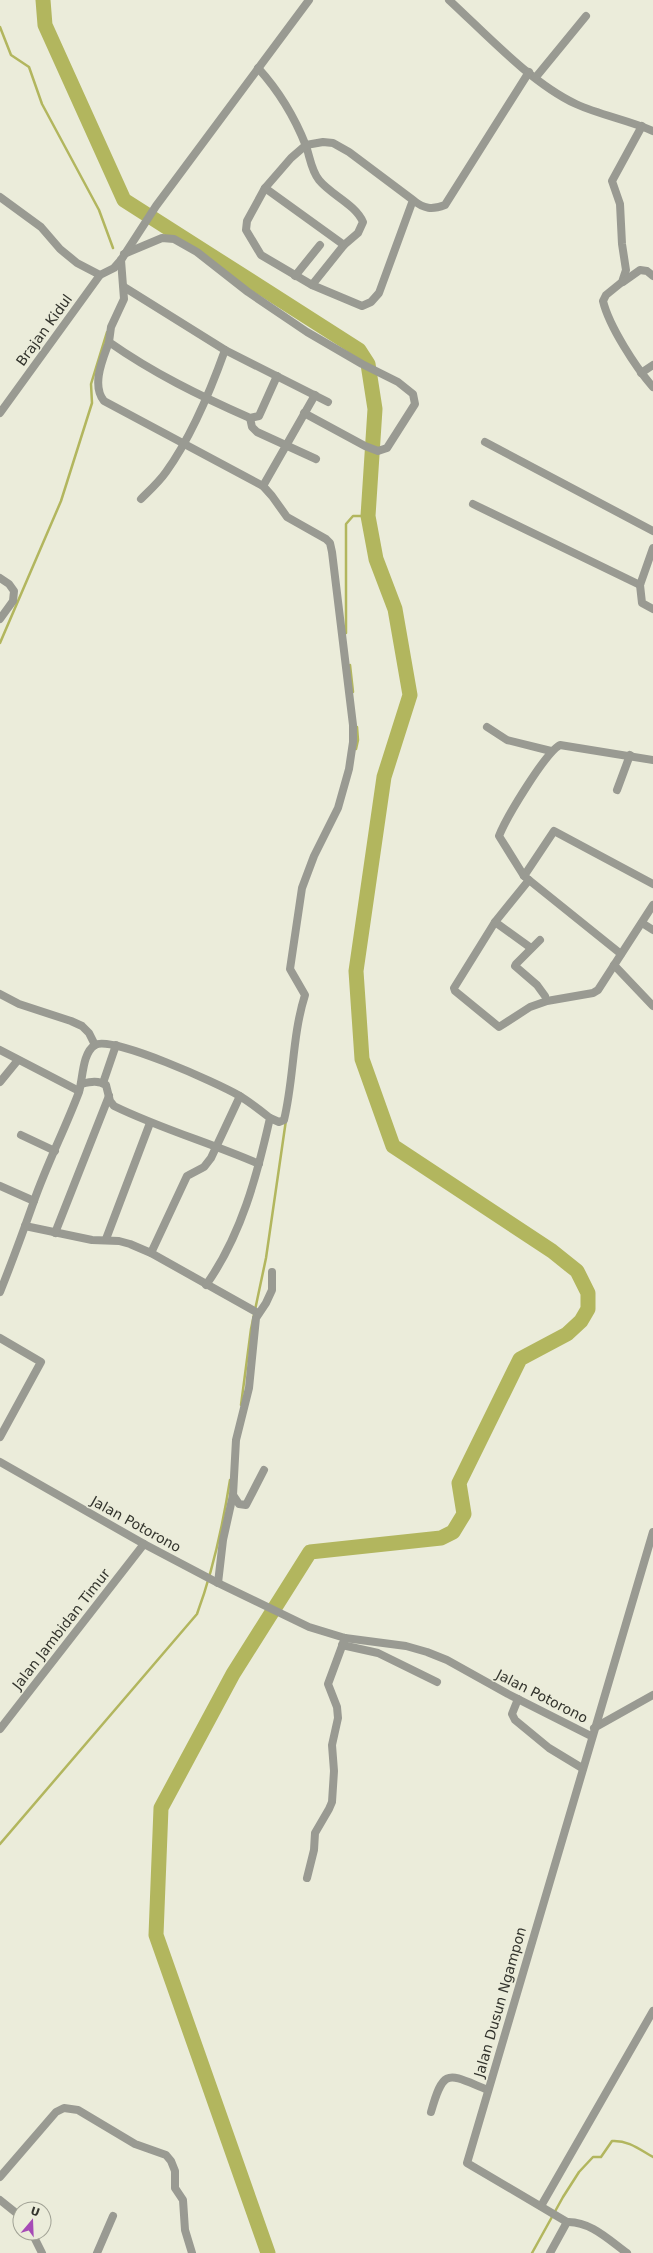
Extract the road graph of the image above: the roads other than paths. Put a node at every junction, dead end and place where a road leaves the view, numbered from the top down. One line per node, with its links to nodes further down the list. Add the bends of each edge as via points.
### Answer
1 (309, 0): 4 (street)
2 (449, 0): 5 (street)
3 (586, 16): 5 (street)
4 (258, 68): 8 (street, via 274,85); 14 (street, via 156,206)
5 (533, 74): 6 (street, via 577,104); 11 (street, via 445,205 427,209)
6 (642, 126): 7 (street); 18 (street, via 612,181 621,207 626,270)
7 (653, 131)
8 (306, 145): 9 (street); 11 (street, via 333,143); 13 (street, via 310,164 317,178 359,215 363,222 358,234)
9 (265, 188): 13 (street); 16 (street, via 247,221 246,230 261,255)
10 (0, 197): 15 (street, via 40,227 60,250 77,263)
11 (413, 200): 19 (street, via 379,293 371,302 362,306)
12 (320, 245): 16 (street)
13 (344, 246): 19 (street)
14 (123, 257): 15 (street, Brajan Kidul, via 114,268); 20 (street); 31 (street, via 162,238 174,239 198,252 248,292 307,332 398,382 411,391 416,400 387,448 382,450 365,446)
15 (100, 275): 30 (street, Brajan Kidul)
16 (295, 276): 19 (street)
17 (653, 276): 18 (street, via 647,271 640,270)
18 (622, 282): 24 (street, via 606,294 604,301 613,325)
19 (312, 285)
20 (124, 287): 21 (street, via 124,299 111,327); 22 (street)
21 (109, 342): 28 (street, via 136,361); 33 (street, via 100,372 100,395 104,401)
22 (225, 350): 25 (street); 28 (street)
23 (653, 365): 24 (street)
24 (641, 373): 26 (street)
25 (277, 376): 27 (street); 32 (street, via 259,416)
26 (653, 387)
27 (315, 395): 29 (street); 31 (street)
28 (206, 398): 32 (street); 33 (street)
29 (328, 402)
30 (0, 413)
31 (304, 413): 35 (street)
32 (250, 418): 35 (street, via 252,428 257,432)
33 (184, 442): 37 (street); 38 (street, via 165,474)
34 (485, 442): 40 (street)
35 (286, 446): 36 (street); 37 (street)
36 (316, 459)
37 (262, 486): 73 (street, via 287,517 330,543 353,742 350,769 338,808 304,879 290,969 305,995 293,1047 284,1120 279,1122)
38 (141, 500)
39 (472, 504): 43 (street)
40 (653, 530)
41 (653, 548): 43 (street)
42 (0, 578): 45 (street, via 14,591 13,601)
43 (640, 585): 44 (street, via 642,603)
44 (653, 609)
45 (0, 619)
46 (487, 727): 47 (street, via 507,740)
47 (550, 752): 48 (street, via 564,745); 51 (street, via 499,836)
48 (630, 755): 49 (street); 50 (street)
49 (653, 760)
50 (617, 790)
51 (526, 878): 52 (street, via 554,831); 54 (street); 59 (street)
52 (653, 884)
53 (653, 905): 55 (street)
54 (495, 922): 58 (street); 60 (street, via 454,988 499,1027 547,1001 593,993 598,990)
55 (642, 923): 56 (street); 59 (street)
56 (653, 930)
57 (540, 940): 58 (street)
58 (531, 948): 62 (street, via 516,964 516,968 537,985)
59 (621, 954): 60 (street)
60 (614, 965): 63 (street)
61 (0, 994): 64 (street, via 19,1004 71,1021 86,1030)
62 (545, 996)
63 (653, 1006)
64 (95, 1045): 65 (street, via 100,1042); 70 (street, via 88,1056)
65 (116, 1045): 69 (street); 72 (street, via 173,1065)
66 (0, 1050): 67 (street)
67 (18, 1060): 68 (street); 70 (street)
68 (0, 1082)
69 (103, 1083): 70 (street, via 93,1082); 71 (street)
70 (80, 1088): 77 (street)
71 (109, 1096): 74 (street, via 114,1106); 82 (street)
72 (240, 1096): 73 (street); 76 (street)
73 (270, 1118): 78 (street)
74 (150, 1123): 76 (street); 83 (street)
75 (21, 1135): 77 (street)
76 (215, 1146): 78 (street); 84 (street, via 204,1167 187,1176)
77 (55, 1151): 80 (street)
78 (259, 1164): 86 (street, via 234,1238)
79 (0, 1186): 80 (street)
80 (34, 1201): 81 (street)
81 (25, 1226): 82 (street); 87 (street)
82 (55, 1233): 83 (street, via 92,1240)
83 (106, 1239): 84 (street)
84 (151, 1252): 86 (street)
85 (272, 1272): 88 (street, via 272,1290 266,1303)
86 (206, 1285): 88 (street)
87 (0, 1292)
88 (255, 1312): 93 (street, via 249,1388 236,1440)
89 (0, 1338): 90 (street, via 41,1362)
90 (0, 1437)
91 (0, 1462): 95 (street, Jalan Potorono)
92 (264, 1470): 93 (street, via 246,1505 239,1504)
93 (233, 1495): 96 (street)
94 (653, 1532): 102 (street, Jalan Potorono)
95 (144, 1544): 96 (street, Jalan Potorono); 101 (street, Jalan Jambidan Timur)
96 (215, 1582): 97 (street, Jalan Potorono)
97 (344, 1642): 98 (street, via 378,1653); 100 (street, Jalan Potorono, via 406,1646 427,1652 448,1660); 104 (street, via 328,1684 337,1707 338,1718 331,1748 334,1772 331,1806 315,1833)
98 (437, 1682)
99 (653, 1695): 102 (street)
100 (518, 1699): 102 (street, Jalan Potorono); 103 (street, via 512,1714 515,1720 549,1748)
101 (0, 1730)
102 (593, 1732): 103 (street, Jalan Dusun Ngampon)
103 (582, 1768): 106 (street, Jalan Dusun Ngampon)
104 (307, 1878)
105 (653, 2011): 110 (street)
106 (488, 2090): 107 (street, via 454,2077 447,2077 438,2086); 110 (street, Jalan Dusun Ngampon, via 467,2163)
107 (431, 2112)
108 (0, 2177): 117 (street, via 56,2112 64,2108 78,2110 135,2144 166,2155 171,2161 175,2171 175,2188 183,2200 186,2230)
109 (0, 2200): 111 (street)
110 (541, 2206): 113 (street, Jalan Dusun Ngampon)
111 (12, 2210)
112 (113, 2216): 116 (street)
113 (567, 2222): 118 (street); 119 (street, Jalan Dusun Ngampon, via 578,2222 597,2231)
114 (36, 2241): 115 (street)
115 (42, 2253)
116 (97, 2253)
117 (192, 2253)
118 (550, 2253)
119 (627, 2253)

